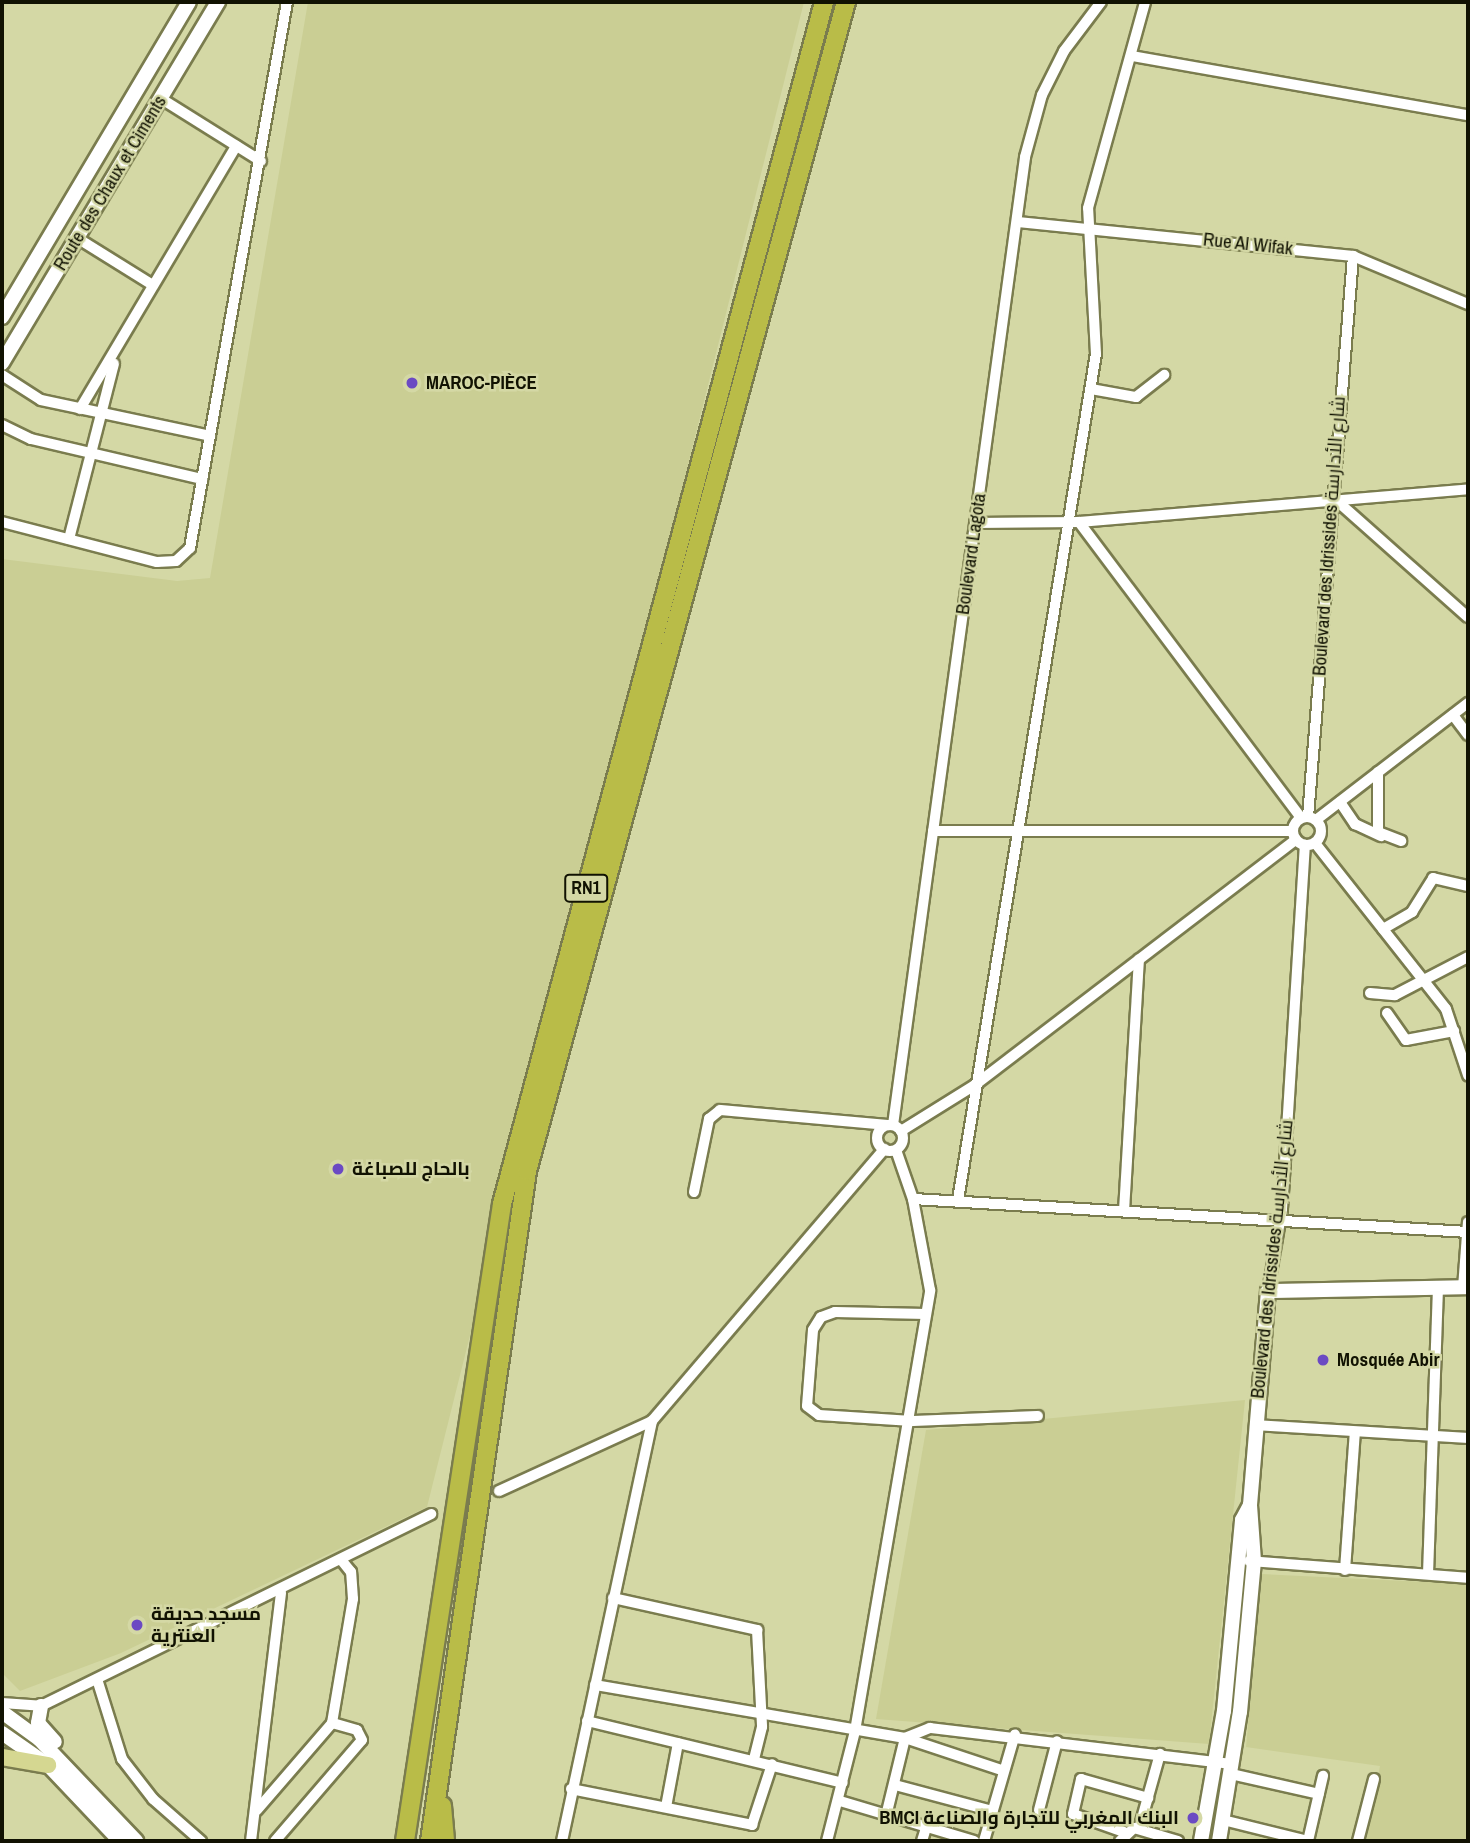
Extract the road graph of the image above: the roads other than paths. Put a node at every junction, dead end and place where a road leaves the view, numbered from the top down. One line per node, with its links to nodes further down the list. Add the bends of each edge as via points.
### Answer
1 (189, 2): 19 (street, Route des Chaux et Ciments)
2 (218, 2): 9 (street, Route des Chaux et Ciments)
3 (287, 2): 12 (street)
4 (824, 2): 117 (highway, RN1, via 502,1204)
5 (846, 2): 113 (highway, RN1, via 527,1171)
6 (1101, 2): 13 (street, Boulevard Lagota, via 1064,51 1042,96)
7 (1145, 2): 8 (street)
8 (1132, 56): 10 (street); 14 (street, via 1091,195)
9 (160, 98): 11 (street); 15 (street, Route des Chaux et Ciments)
10 (1468, 115)
11 (236, 146): 12 (street); 17 (street)
12 (261, 161): 28 (street)
13 (1018, 222): 14 (street, Rue Al Wifak); 35 (street, Boulevard Lagota)
14 (1088, 227): 16 (street, Rue Al Wifak); 24 (street, via 1096,330)
15 (77, 238): 17 (street); 21 (street, Route des Chaux et Ciments)
16 (1353, 256): 18 (street, Rue Al Wifak); 32 (street, Boulevard des Idrissides شارع الأدارسة)
17 (151, 284): 20 (street)
18 (1468, 304)
19 (2, 317)
20 (115, 358): 25 (street); 26 (street)
21 (2, 363)
22 (2, 375): 25 (street, via 41,400)
23 (1164, 375): 24 (street, via 1136,397)
24 (1091, 389): 34 (street)
25 (80, 409): 26 (street)
26 (104, 415): 28 (street); 29 (street)
27 (2, 425): 29 (street)
28 (210, 436): 30 (street)
29 (91, 455): 30 (street); 36 (street)
30 (202, 479): 36 (street, via 192,541 176,561)
31 (1468, 489): 32 (street)
32 (1333, 500): 34 (street); 37 (street); 43 (street, Boulevard des Idrissides شارع الأدارسة)
33 (2, 522): 36 (street)
34 (1074, 522): 35 (street); 43 (street); 45 (street)
35 (975, 523): 44 (street, Boulevard Lagota)
36 (69, 539)
37 (1468, 617)
38 (1468, 703): 39 (street)
39 (1453, 715): 40 (street); 41 (street)
40 (1468, 735)
41 (1378, 772): 42 (street); 46 (street)
42 (1339, 802): 43 (street); 46 (street, via 1355,824)
43 (1308, 818): 47 (street); 47 (street, Boulevard des Idrissides شارع الأدارسة, via 1321,829)
44 (933, 831): 45 (street); 59 (street, Boulevard Lagota)
45 (1019, 834): 47 (street); 58 (street)
46 (1381, 836): 48 (street)
47 (1302, 840): 50 (street); 52 (street); 67 (street, Boulevard des Idrissides شارع الأدارسة)
48 (1401, 841)
49 (1468, 886): 50 (street, via 1433,878 1412,912)
50 (1383, 929): 53 (street)
51 (1468, 957): 53 (street)
52 (1139, 959): 58 (street); 65 (street)
53 (1422, 979): 54 (street, via 1395,995); 56 (street)
54 (1370, 993)
55 (1387, 1013): 56 (street, via 1406,1040)
56 (1454, 1031): 57 (street)
57 (1468, 1075)
58 (975, 1085): 59 (street); 64 (street)
59 (894, 1127): 60 (street, via 877,1135); 61 (street); 62 (street, via 716,1111)
60 (884, 1149): 61 (street); 75 (street)
61 (896, 1150): 63 (street)
62 (694, 1192)
63 (913, 1199): 64 (street); 72 (street, via 930,1290)
64 (958, 1200): 65 (street)
65 (1125, 1211): 67 (street)
66 (1468, 1222): 68 (street)
67 (1279, 1224): 68 (street); 71 (street, Boulevard des Idrissides شارع الأدارسة)
68 (1468, 1232): 69 (street)
69 (1466, 1288): 70 (street)
70 (1438, 1289): 71 (street); 78 (street)
71 (1268, 1291): 76 (street, Boulevard des Idrissides شارع الأدارسة)
72 (926, 1314): 74 (street); 74 (street, via 835,1312 813,1330 806,1400 812,1411)
73 (1038, 1416): 74 (street)
74 (912, 1421): 97 (street)
75 (652, 1422): 80 (street); 88 (street)
76 (1255, 1425): 77 (street); 82 (street, Boulevard des Idrissides شارع الأدارسة)
77 (1355, 1432): 78 (street); 84 (street)
78 (1431, 1435): 79 (street); 85 (street)
79 (1468, 1438)
80 (499, 1491)
81 (431, 1514): 83 (street)
82 (1247, 1560): 84 (street); 106 (street, Boulevard des Idrissides شارع الأدارسة); 109 (street, Boulevard des Idrissides شارع الأدارسة)
83 (343, 1562): 87 (street); 96 (street, via 351,1572 353,1599)
84 (1345, 1570): 85 (street)
85 (1428, 1574): 86 (street)
86 (1468, 1578)
87 (281, 1593): 89 (street); 123 (street)
88 (613, 1598): 90 (street); 94 (street, via 755,1629)
89 (97, 1679): 92 (street); 134 (street, via 122,1759 153,1799)
90 (595, 1685): 94 (street); 95 (street)
91 (2, 1703): 92 (street)
92 (41, 1706): 115 (street, via 38,1723)
93 (2, 1712): 115 (street)
94 (757, 1716): 97 (street); 105 (street, via 762,1727)
95 (587, 1721): 102 (street); 118 (street)
96 (332, 1723): 123 (street); 136 (street, via 357,1730 362,1740)
97 (856, 1731): 100 (street); 114 (street)
98 (2, 1733): 108 (street)
99 (1015, 1734): 100 (street, via 929,1728); 101 (street); 110 (street)
100 (905, 1738): 110 (street); 116 (street)
101 (1057, 1741): 103 (street); 124 (street)
102 (678, 1743): 105 (street); 122 (street)
103 (1160, 1754): 106 (street); 120 (street)
104 (2, 1757): 108 (main road)
105 (754, 1759): 107 (street)
106 (1217, 1761): 109 (street); 147 (street, Boulevard des Idrissides شارع الأدارسة)
107 (772, 1764): 114 (street); 122 (street, via 754,1825)
108 (48, 1765): 132 (street)
109 (1232, 1769): 119 (street); 127 (street, Boulevard des Idrissides شارع الأدارسة)
110 (1004, 1772): 125 (street)
111 (1323, 1776): 119 (street)
112 (1374, 1779): 150 (street)
113 (439, 1783): 139 (highway, RN1); 140 (highway)
114 (843, 1783): 121 (street)
115 (85, 1785): 133 (street)
116 (895, 1785): 125 (street); 126 (street)
117 (412, 1787): 137 (highway); 138 (highway, RN1)
118 (571, 1789): 122 (street); 141 (street)
119 (1319, 1794): 149 (street)
120 (1148, 1798): 129 (street); 130 (street, via 1081,1779 1073,1814)
121 (839, 1801): 126 (street); 142 (street)
122 (666, 1807)
123 (257, 1810): 135 (street)
124 (1039, 1810)
125 (993, 1811): 145 (street)
126 (886, 1816): 128 (street)
127 (1223, 1820): 148 (street, Boulevard des Idrissides شارع الأدارسة); 149 (street)
128 (926, 1828): 131 (street); 143 (street)
129 (1139, 1829): 130 (street); 146 (street)
130 (1122, 1837)
131 (961, 1840): 144 (street)
132 (120, 1841)
133 (136, 1841)
134 (201, 1841)
135 (251, 1841)
136 (275, 1841)
137 (398, 1841)
138 (405, 1841)
139 (430, 1841)
140 (446, 1841)
141 (562, 1841)
142 (827, 1841)
143 (922, 1841)
144 (974, 1841)
145 (984, 1841)
146 (1178, 1841)
147 (1201, 1841)
148 (1219, 1841)
149 (1308, 1841)
150 (1359, 1841)

